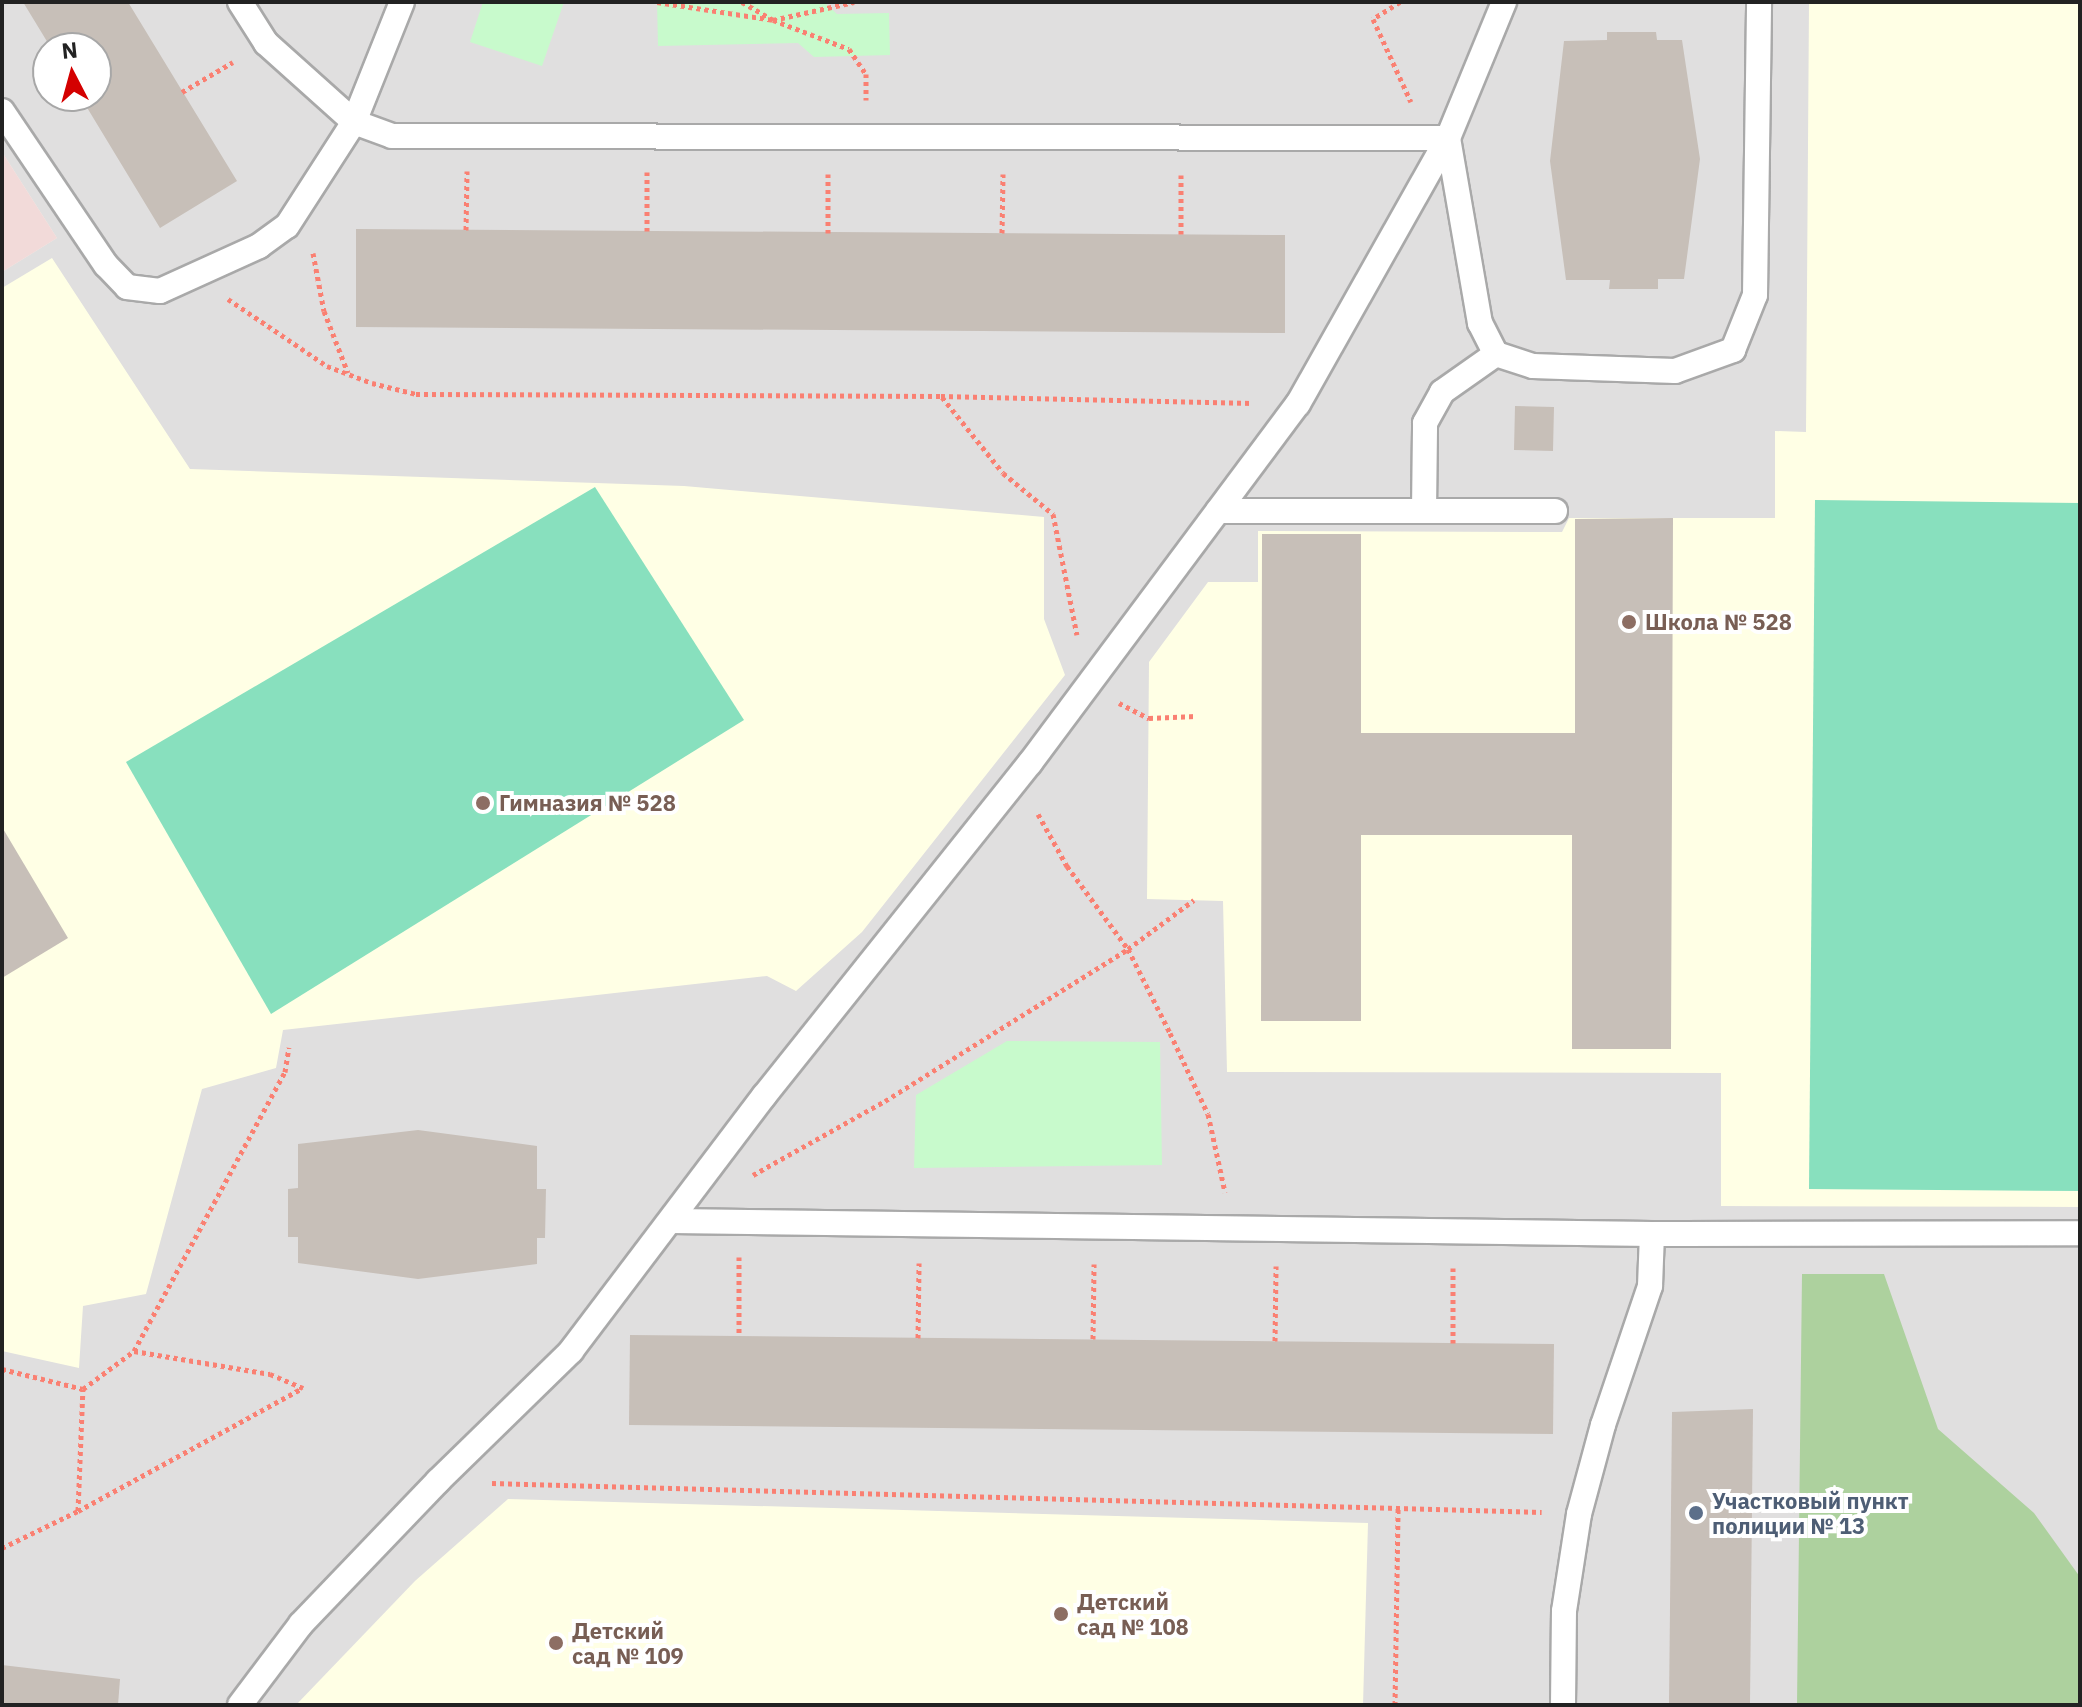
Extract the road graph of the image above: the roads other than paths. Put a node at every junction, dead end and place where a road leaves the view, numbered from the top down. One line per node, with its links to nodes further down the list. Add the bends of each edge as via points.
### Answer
1 (240, 2): 6 (lane, via 266,43)
2 (402, 2): 6 (lane)
3 (1504, 2): 7 (lane)
4 (1759, 2): 8 (lane, via 1755,295 1733,350 1675,371 1533,366)
5 (2, 111): 6 (lane, via 106,265 127,287 160,291 259,246 287,226)
6 (354, 122): 7 (lane, via 392,136)
7 (1438, 139): 8 (lane, via 1480,323); 9 (lane, via 1298,404)
8 (1496, 354): 10 (lane, via 1442,392 1425,423)
9 (1218, 511): 10 (lane); 12 (lane, via 1030,763 764,1096)
10 (1424, 511): 11 (lane)
11 (1555, 511)
12 (672, 1221): 14 (lane); 15 (lane, via 571,1351 301,1624)
13 (2080, 1233): 14 (lane)
14 (1652, 1234): 16 (lane, via 1650,1286 1579,1514 1564,1611)
15 (240, 1705)
16 (1563, 1705)

